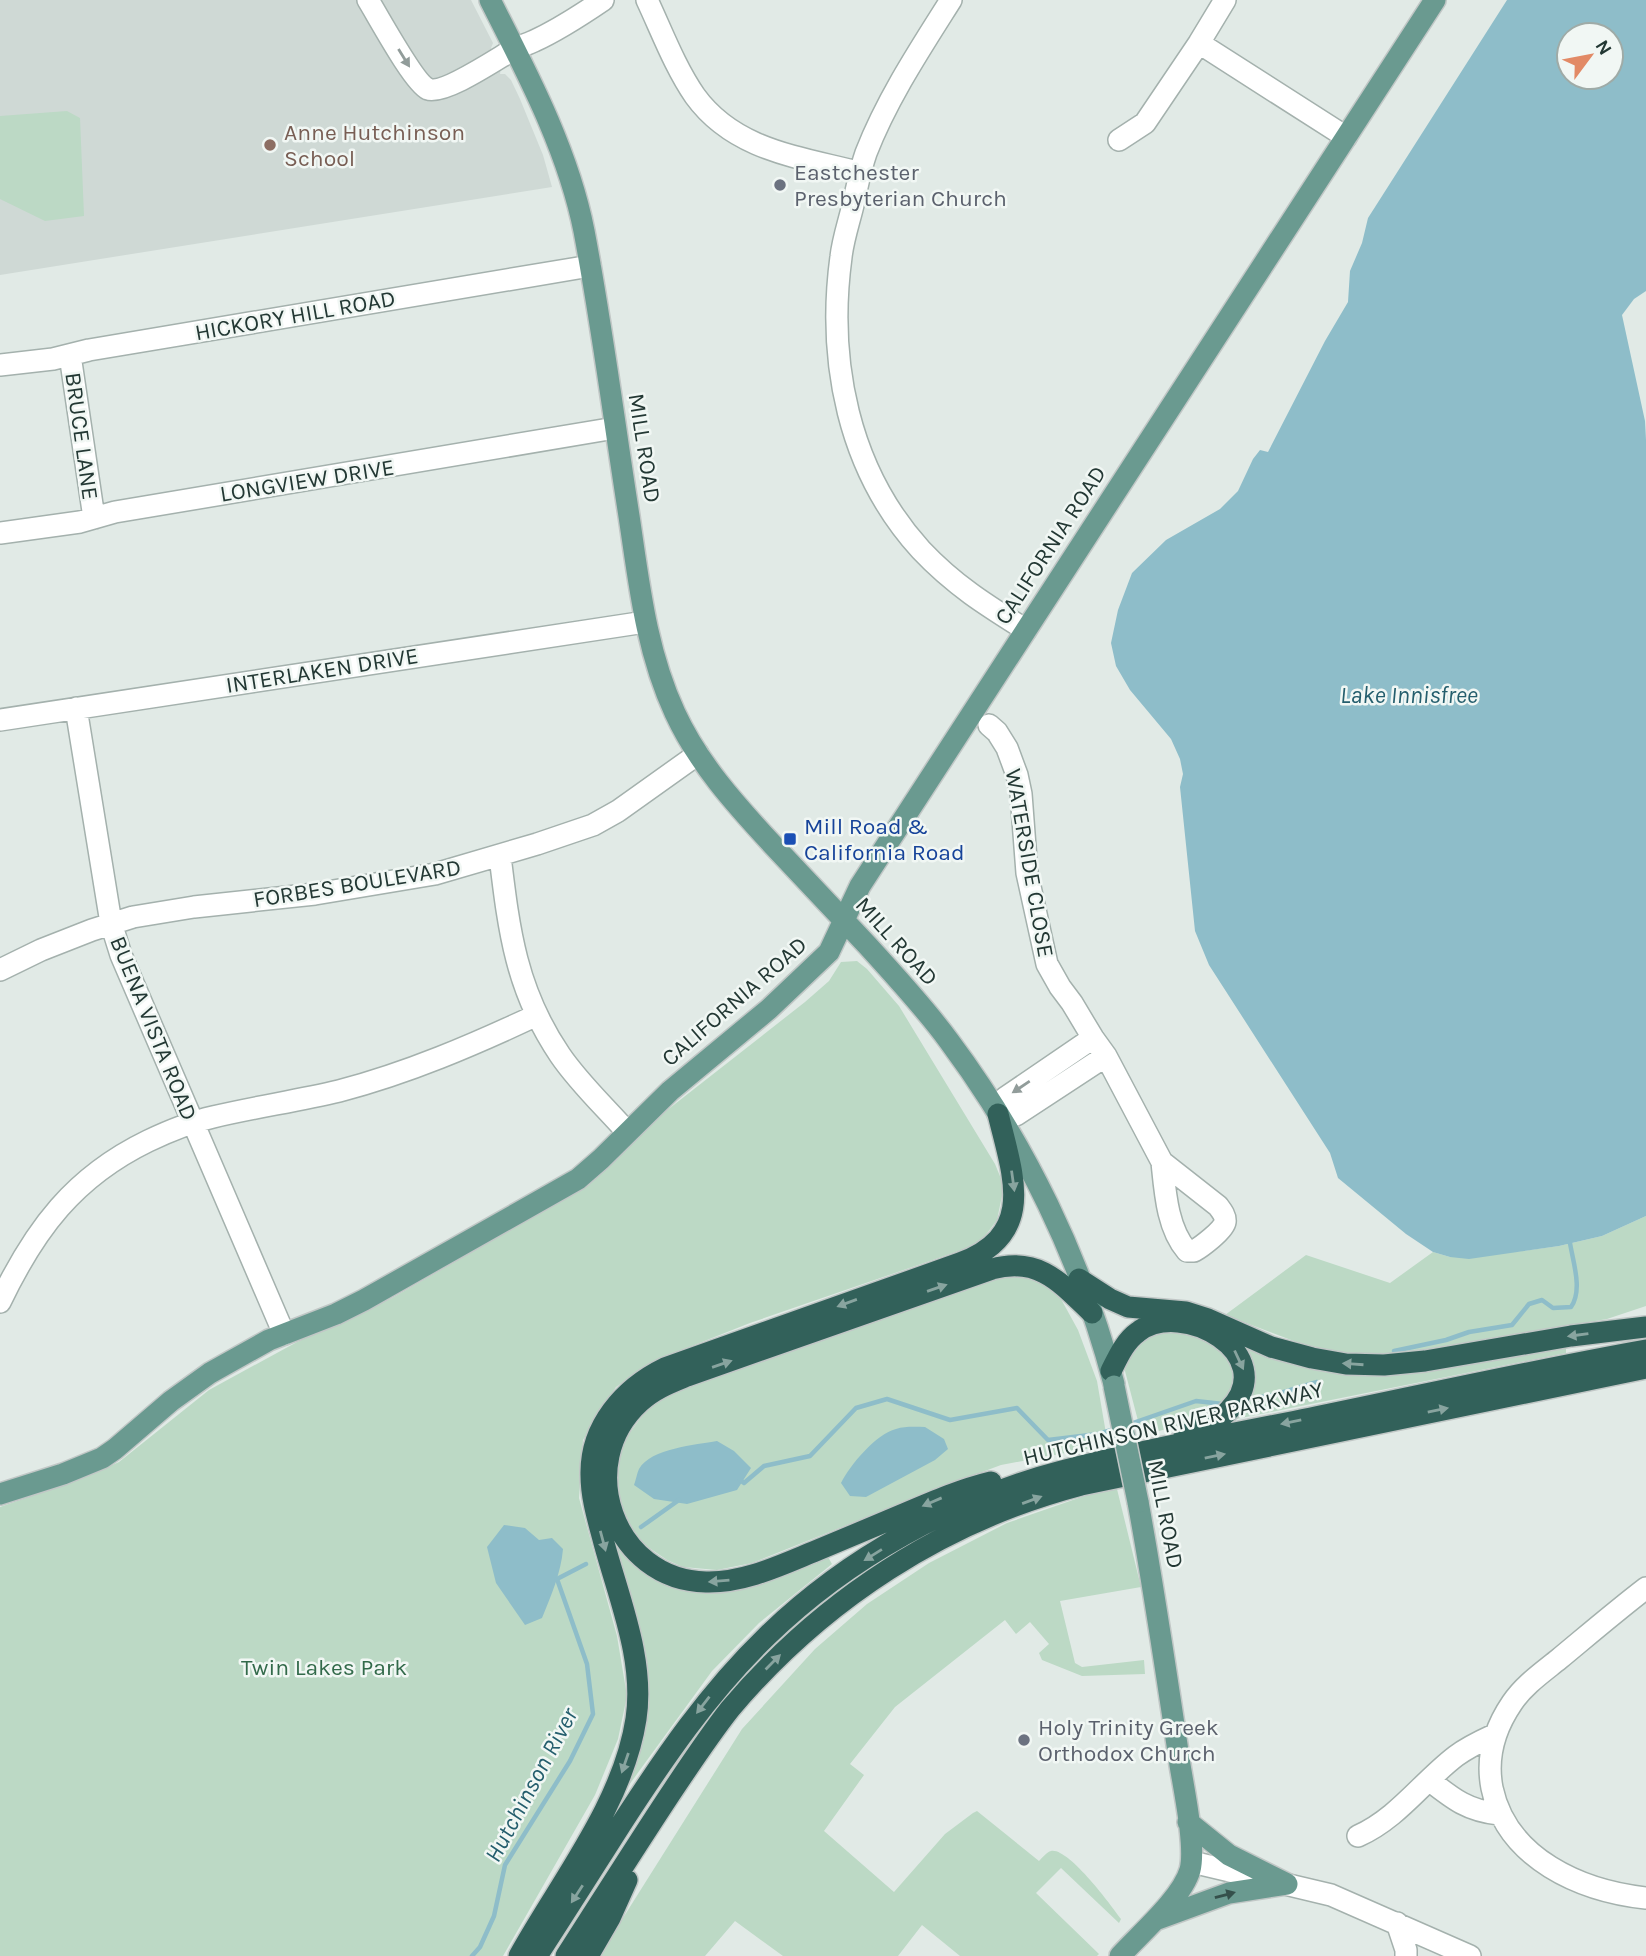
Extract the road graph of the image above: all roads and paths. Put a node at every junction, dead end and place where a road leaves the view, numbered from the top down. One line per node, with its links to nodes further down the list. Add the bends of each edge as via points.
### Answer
1 (368, 0): 9 (street, one-way to 9, via 427,89 454,82)
2 (490, 0): 9 (main road, MILL ROAD)
3 (603, 0): 9 (street)
4 (647, 0): 12 (street, via 694,94 722,125 764,148)
5 (951, 0): 12 (street, via 890,103)
6 (1225, 0): 8 (street)
7 (1435, 0): 10 (main road, CALIFORNIA ROAD)
8 (1199, 43): 10 (street); 11 (street, via 1145,124)
9 (515, 49): 13 (main road, MILL ROAD, via 562,159 583,225)
10 (1346, 137): 20 (main road, CALIFORNIA ROAD)
11 (1119, 140)
12 (861, 173): 20 (street, via 841,255 837,332 845,404 858,446 878,490 920,549 972,597)
13 (590, 266): 14 (street, HICKORY HILL ROAD); 16 (main road, MILL ROAD)
14 (70, 355): 15 (street, HICKORY HILL ROAD); 17 (street, BRUCE LANE)
15 (0, 365)
16 (615, 428): 17 (street, LONGVIEW DRIVE); 19 (main road, MILL ROAD)
17 (94, 518): 18 (street, LONGVIEW DRIVE)
18 (0, 533)
19 (645, 622): 21 (street, INTERLAKEN DRIVE); 24 (main road, MILL ROAD, via 660,679)
20 (1026, 630): 26 (main road, CALIFORNIA ROAD, via 860,886)
21 (76, 708): 22 (street, INTERLAKEN DRIVE); 27 (street, BUENA VISTA ROAD)
22 (0, 720)
23 (989, 725): 30 (street, WATERSIDE CLOSE, via 1007,748 1017,775 1027,873 1047,964)
24 (698, 754): 25 (street, FORBES BOULEVARD, via 593,825); 26 (main road, MILL ROAD, via 743,813)
25 (500, 856): 27 (street, FORBES BOULEVARD, via 435,874 315,894 194,906); 29 (street, via 516,959)
26 (844, 921): 33 (main road, MILL ROAD, via 948,1039); 35 (main road, CALIFORNIA ROAD, via 829,952 803,978)
27 (111, 923): 28 (street, FORBES BOULEVARD); 34 (street, BUENA VISTA ROAD)
28 (0, 970)
29 (537, 1014): 34 (street, via 461,1050 383,1078); 35 (street, via 560,1055)
30 (1093, 1038): 31 (street, WATERSIDE CLOSE); 32 (street)
31 (1106, 1056): 32 (street); 36 (street, WATERSIDE CLOSE)
32 (1053, 1078): 33 (street, via 1005,1098)
33 (998, 1114): 37 (main road, MILL ROAD, via 1042,1193); 61 (highway, one-way to 61, via 1015,1200 1002,1235 985,1250 960,1263 665,1368 631,1389 605,1421 590,1473 633,1651 636,1717 614,1790)
34 (193, 1123): 38 (street, via 135,1147 86,1180 29,1248); 41 (street, BUENA VISTA ROAD)
35 (627, 1132): 41 (main road, CALIFORNIA ROAD, via 578,1179 364,1300)
36 (1162, 1162)
37 (1079, 1279): 39 (main road, MILL ROAD); 40 (highway, one-way to 37, via 1424,1361 1346,1364 1293,1354 1186,1312 1128,1307)
38 (0, 1302)
39 (1092, 1313): 44 (main road, MILL ROAD); 46 (highway, one-way to 39, via 976,1486 775,1567 738,1579 706,1582 677,1577 638,1553 616,1522 606,1482 617,1432 641,1401 661,1387 992,1269 1015,1265 1038,1269 1060,1282)
40 (1646, 1327)
41 (284, 1334): 47 (main road, CALIFORNIA ROAD, via 210,1373 102,1458)
42 (1646, 1350): 45 (highway, HUTCHINSON RIVER PARKWAY, one-way to 45)
43 (1646, 1368): 51 (highway, HUTCHINSON RIVER PARKWAY, one-way to 43, via 729,1711 790,1646 886,1570 969,1525 1092,1482)
44 (1112, 1379): 45 (highway, one-way to 45, via 1121,1351 1132,1336 1163,1322 1207,1330 1239,1355 1244,1370 1242,1388 1230,1410); 53 (main road, MILL ROAD, bridge, via 1151,1575)
45 (1153, 1450): 46 (highway, HUTCHINSON RIVER PARKWAY)
46 (1069, 1469): 62 (highway, HUTCHINSON RIVER PARKWAY, one-way to 62, via 978,1500 905,1536 843,1574 769,1634 682,1733)
47 (0, 1494)
48 (1646, 1588): 49 (street, via 1523,1689)
49 (1494, 1735): 50 (street, via 1466,1748); 52 (street, via 1491,1782)
50 (1429, 1780): 52 (street, via 1464,1806); 54 (street, via 1384,1822)
51 (657, 1813): 63 (highway, HUTCHINSON RIVER PARKWAY); 64 (highway)
52 (1499, 1814): 57 (street, via 1526,1850 1550,1866 1584,1884)
53 (1188, 1822): 55 (main road, MILL ROAD); 56 (main road, via 1229,1855)
54 (1358, 1836)
55 (1192, 1863): 56 (street); 58 (main road, via 1178,1893)
56 (1287, 1884): 58 (main road, one-way to 56, via 1217,1897); 59 (street, via 1331,1895)
57 (1646, 1898)
58 (1153, 1921): 65 (main road)
59 (1397, 1923): 60 (street); 66 (street)
60 (1455, 1954)
61 (519, 1956)
62 (537, 1956)
63 (566, 1956)
64 (588, 1956)
65 (1120, 1956)
66 (1406, 1956)

